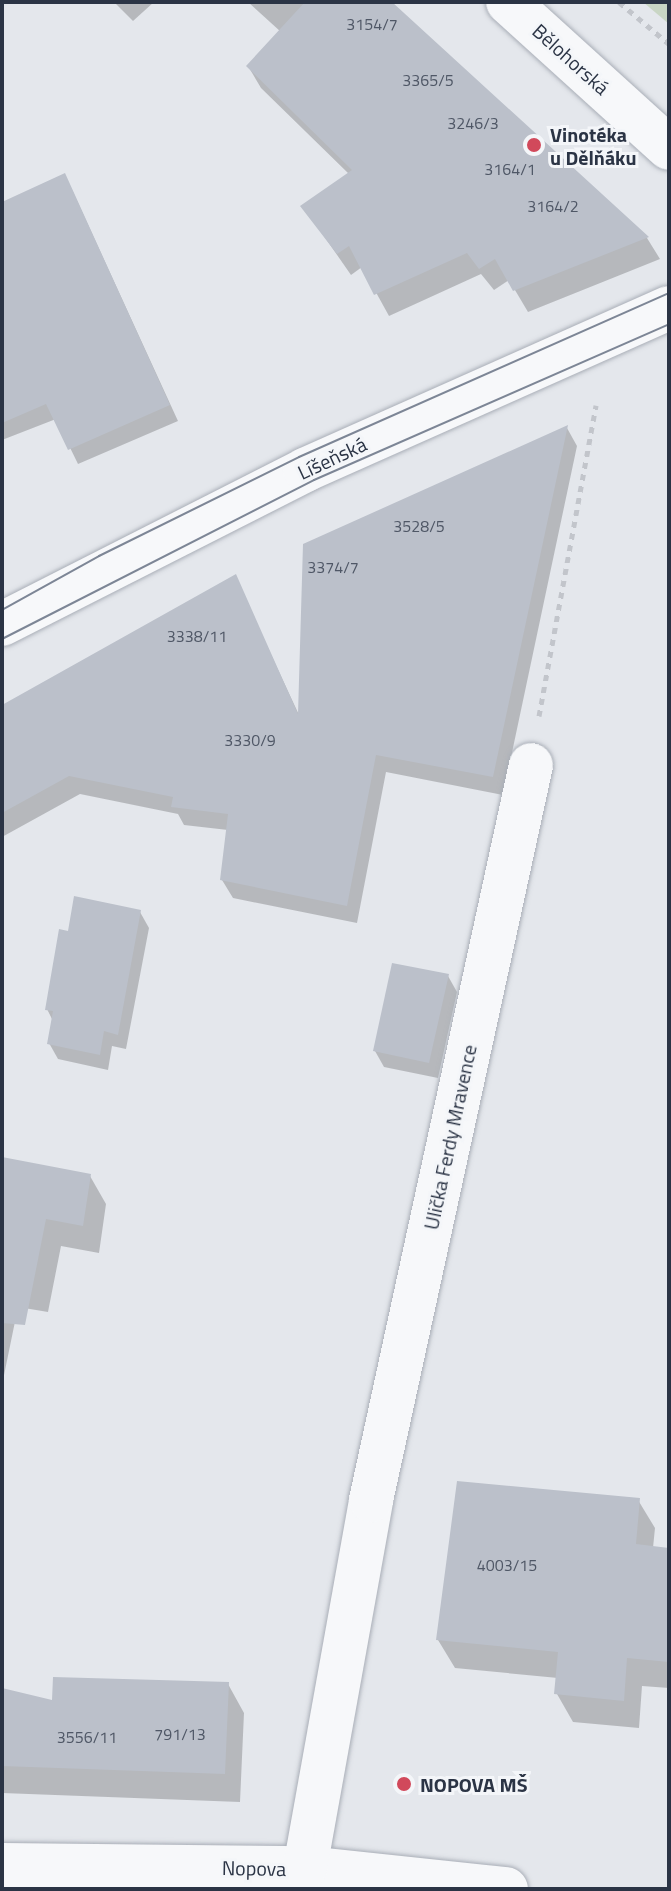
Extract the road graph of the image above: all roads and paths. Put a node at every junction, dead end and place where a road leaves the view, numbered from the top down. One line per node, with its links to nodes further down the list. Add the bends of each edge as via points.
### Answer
1 (508, 2): 4 (street, Bělohorská)
2 (619, 2): 3 (path)
3 (669, 44)
4 (669, 148)
5 (669, 308): 7 (street, Líšeňská, via 305,470)
6 (596, 405): 8 (path)
7 (2, 624)
8 (531, 765): 10 (street, Ulička Ferdy Mravence, via 371,1500)
9 (2, 1865): 10 (street, Nopova)
10 (305, 1868): 11 (street, Nopova)
11 (506, 1889)

